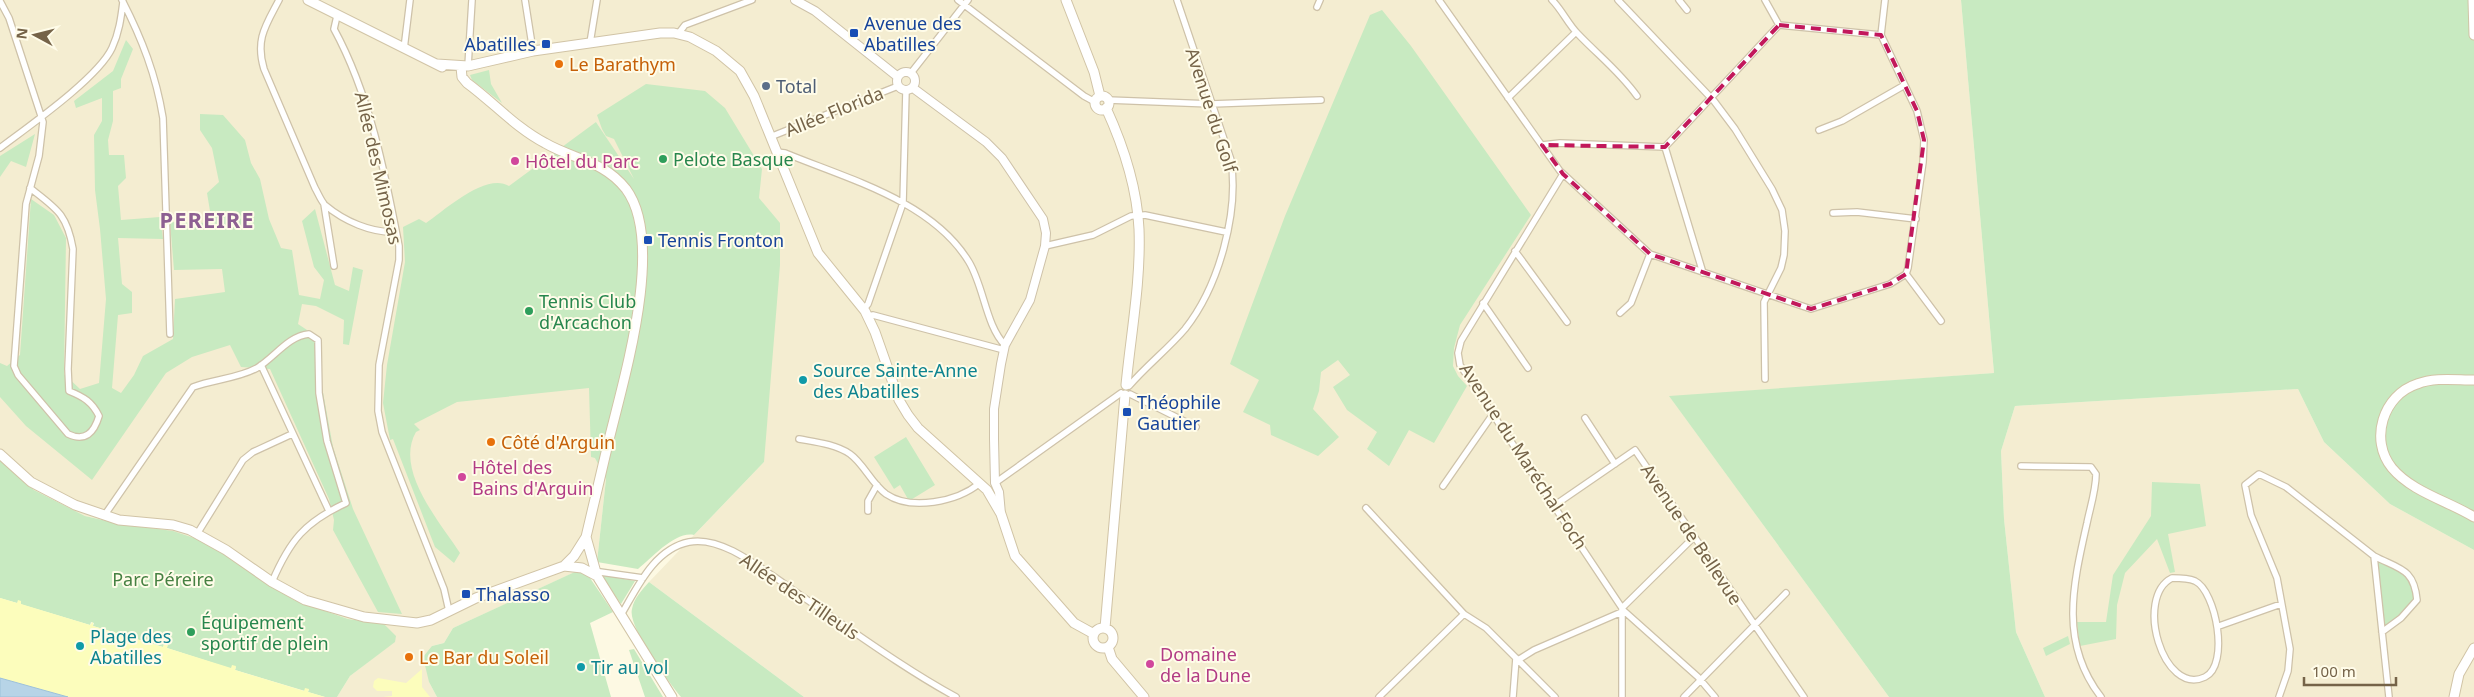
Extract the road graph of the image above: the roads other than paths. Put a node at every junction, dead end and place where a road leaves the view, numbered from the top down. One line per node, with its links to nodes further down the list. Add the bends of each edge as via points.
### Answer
1 (0, 0): 46 (street, via 9,18)
2 (123, 0): 46 (street, via 112,48 100,66); 74 (street, via 147,51 163,118)
3 (279, 0): 56 (street, via 263,32 259,54)
4 (308, 0): 25 (main road)
5 (410, 0): 32 (street)
6 (472, 0): 34 (street)
7 (525, 0): 33 (street)
8 (596, 0): 31 (street)
9 (752, 0): 28 (street, via 685,24)
10 (795, 0): 36 (street, via 815,11)
11 (958, 0): 22 (street)
12 (1066, 0): 44 (main road)
13 (1176, 0): 45 (street, Avenue du Golf)
14 (1320, 0): 23 (street)
15 (1439, 0): 41 (street)
16 (1552, 0): 27 (street)
17 (1618, 0): 42 (street)
18 (1679, 0): 24 (street)
19 (1765, 0): 26 (street)
20 (1885, 0): 30 (street)
21 (2473, 0): 29 (main road)
22 (966, 2): 35 (street); 44 (street, via 1084,96)
23 (1317, 6)
24 (1687, 10)
25 (337, 16): 32 (main road); 60 (street, Allée des Mimosas, via 334,29 352,62 365,100)
26 (1779, 25): 30 (street); 42 (street)
27 (1576, 32): 40 (street, via 1624,78); 41 (street)
28 (678, 34): 31 (main road, via 660,33); 48 (main road, via 716,51 740,71)
29 (2474, 35)
30 (1881, 36): 38 (street)
31 (590, 43): 33 (main road)
32 (404, 48): 34 (main road, via 451,71)
33 (533, 51): 34 (main road, via 490,60 476,68)
34 (464, 68): 104 (main road, via 467,83 545,144 596,163 626,189 635,205 642,262 635,329)
35 (911, 73): 36 (street, via 903,72); 39 (street, via 916,80)
36 (898, 77): 37 (street)
37 (898, 86): 39 (street); 48 (street, Allée Florida)
38 (1904, 86): 47 (street, via 1842,121); 59 (street, via 1917,111 1924,140)
39 (909, 89): 55 (street); 62 (street, via 986,142 1002,158 1042,219)
40 (1637, 96)
41 (1508, 98): 49 (street)
42 (1711, 98): 50 (street); 68 (street, via 1735,129 1782,210 1784,255)
43 (1322, 100): 45 (street)
44 (1102, 101): 45 (street); 58 (main road, via 1121,146)
45 (1211, 104): 61 (street, Avenue du Golf, via 1231,160 1235,185)
46 (41, 117): 51 (street); 54 (street, via 40,156)
47 (1819, 130)
48 (770, 137): 52 (main road)
49 (1542, 145): 50 (street); 53 (street)
50 (1665, 147): 66 (street)
51 (0, 148)
52 (776, 152): 55 (street); 70 (main road, via 818,253)
53 (1563, 174): 63 (street, Avenue du Maréchal Foch); 64 (street)
54 (30, 188): 54 (street, via 26,204 14,366 68,434 86,437 96,428 99,416 84,396 69,391 73,249 70,231 59,210)
55 (903, 203): 70 (street); 75 (street, via 942,229 968,260 979,280 997,336)
56 (324, 204): 60 (street, via 356,225); 65 (street)
57 (1834, 213): 59 (street, via 1857,212)
58 (1138, 215): 61 (street); 62 (street, via 1093,235); 77 (main road, via 1139,255)
59 (1916, 219): 67 (street)
60 (396, 232): 116 (street, Allée des Mimosas, via 399,260 379,365 378,410 382,432 444,589)
61 (1226, 232): 79 (street, Avenue du Golf, via 1216,271 1202,304 1184,330)
62 (1045, 246): 75 (street, via 1030,300)
63 (1515, 251): 69 (street, Avenue du Maréchal Foch); 73 (street)
64 (1650, 254): 66 (street); 71 (street, via 1631,303)
65 (334, 266)
66 (1703, 273): 68 (street)
67 (1906, 274): 68 (street, via 1890,284 1811,310); 72 (street)
68 (1768, 294): 80 (street, via 1764,302)
69 (1483, 303): 78 (street); 83 (street, Avenue du Maréchal Foch, via 1460,341 1458,353 1460,365)
70 (866, 312): 75 (street); 91 (main road, via 895,392 908,416)
71 (1620, 313)
72 (1941, 320)
73 (1566, 322)
74 (170, 334)
75 (1005, 348): 92 (street, via 994,409)
76 (261, 365): 86 (street); 98 (street, via 276,356 293,338 309,334 318,340 318,393 327,442 346,503); 101 (street, via 229,379 193,387)
77 (1128, 367): 79 (street); 82 (main road)
78 (1528, 368)
79 (1141, 374): 82 (street, Avenue du Golf)
80 (1765, 379)
81 (2474, 380): 102 (main road, via 2444,379 2411,386 2390,404 2384,415 2381,434 2385,456 2402,478)
82 (1126, 391): 85 (street); 92 (street, Avenue du Golf); 121 (main road)
83 (1493, 414): 94 (street); 96 (street, Avenue du Maréchal Foch)
84 (1585, 418): 89 (street)
85 (1196, 427)
86 (292, 434): 98 (street); 103 (street, via 243,460)
87 (799, 439): 93 (street, via 850,454)
88 (0, 454): 101 (main road, via 31,482 67,502)
89 (1615, 464): 96 (street, Avenue de Bellevue); 105 (street, Avenue de Bellevue, via 1635,450)
90 (2021, 466): 138 (street, via 2091,467 2096,474 2075,575 2072,610 2079,658 2084,672)
91 (980, 483): 93 (street, via 947,499 927,504 905,502 887,494); 95 (main road)
92 (995, 483): 95 (street); 100 (street)
93 (877, 485): 99 (street, via 868,501)
94 (1443, 486)
95 (987, 490): 100 (main road)
96 (1555, 505): 115 (street, Avenue du Maréchal Foch)
97 (1366, 508): 117 (street)
98 (329, 511): 112 (street, via 303,530 288,548)
99 (868, 511)
100 (1001, 514): 123 (main road, via 1015,556 1074,623)
101 (104, 516): 103 (main road, via 173,526)
102 (2474, 517)
103 (197, 534): 112 (main road)
104 (586, 537): 106 (main road); 108 (main road)
105 (1694, 537): 115 (street); 119 (street, Avenue de Bellevue)
106 (574, 556): 108 (main road); 109 (main road)
107 (2374, 556): 114 (street, via 2286,486 2259,474 2245,485 2251,515 2277,578); 122 (street); 122 (street, via 2408,573 2415,584 2417,600)
108 (591, 559): 110 (main road)
109 (564, 566): 110 (main road); 116 (main road, via 489,592)
110 (591, 572): 111 (street); 118 (main road)
111 (643, 578): 118 (street, Allée des Tilleuls); 129 (street, Allée des Tilleuls, via 649,568 672,549 688,542 712,542 732,550)
112 (272, 582): 116 (main road, via 305,600 364,617 417,622 431,620)
113 (1786, 593): 119 (street)
114 (2281, 604): 120 (street); 139 (street, via 2290,648 2288,672)
115 (1623, 609): 126 (street); 127 (street, Avenue du Maréchal Foch); 134 (street)
116 (449, 611)
117 (1464, 614): 126 (street, via 1486,628); 131 (street)
118 (620, 615): 128 (main road)
119 (1754, 624): 127 (street); 137 (street, Avenue de Bellevue)
120 (2219, 626): 120 (street, via 2196,581 2172,578 2164,582 2158,591 2154,609 2155,627 2170,666 2184,677 2191,680 2204,678 2214,669)
121 (1105, 628): 123 (main road); 124 (main road, via 1113,636)
122 (2382, 632): 140 (street)
123 (1094, 634): 124 (main road, via 1093,639 1098,646)
124 (1108, 647): 130 (main road, via 1112,659)
125 (2474, 648): 141 (main road, via 2460,674)
126 (1517, 659): 132 (street); 133 (street)
127 (1701, 680): 135 (street); 136 (street, Avenue du Maréchal Foch)
128 (672, 697)
129 (956, 697)
130 (1144, 697)
131 (1379, 697)
132 (1513, 697)
133 (1555, 697)
134 (1622, 697)
135 (1684, 697)
136 (1715, 697)
137 (1804, 697)
138 (2101, 697)
139 (2279, 697)
140 (2389, 697)
141 (2454, 697)

